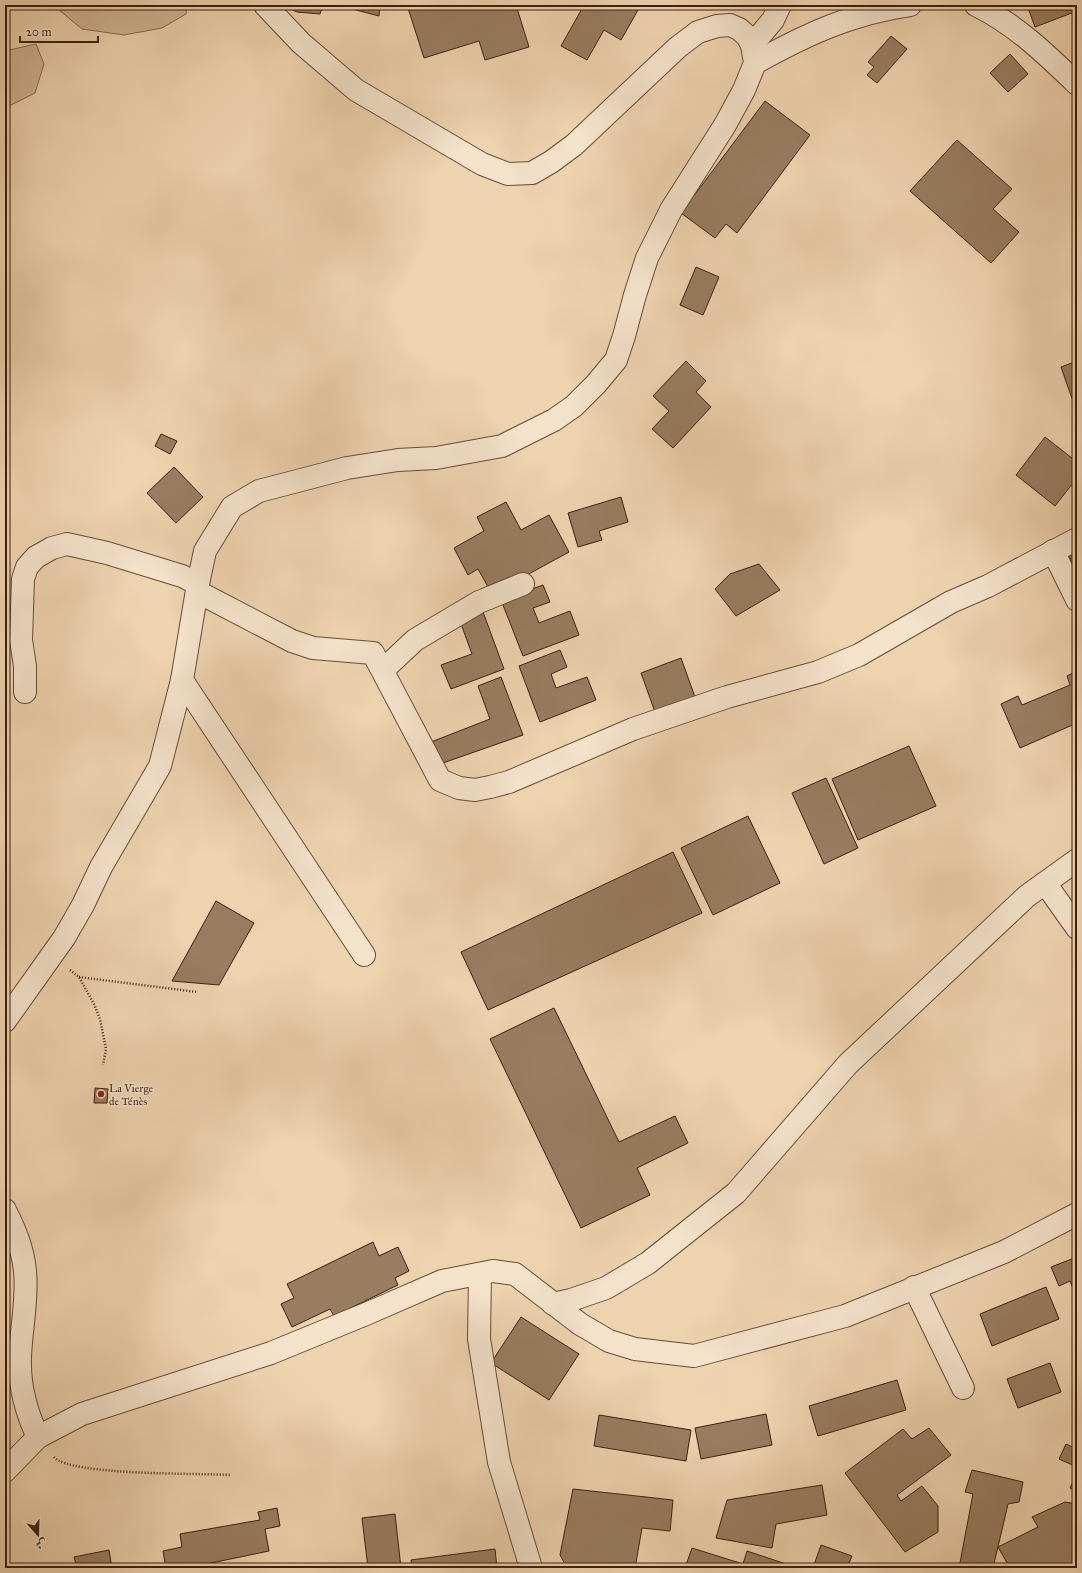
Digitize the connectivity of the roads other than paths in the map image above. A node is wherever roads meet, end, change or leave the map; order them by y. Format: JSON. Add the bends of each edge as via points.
{"nodes":[{"id":1,"x":265,"y":5,"type":"edge"},
{"id":2,"x":796,"y":5,"type":"edge"},
{"id":3,"x":910,"y":5,"type":"edge"},
{"id":4,"x":976,"y":5,"type":"edge"},
{"id":5,"x":776,"y":12,"type":"edge"},
{"id":6,"x":754,"y":54,"type":"junction"},
{"id":7,"x":1077,"y":84,"type":"edge"},
{"id":8,"x":1077,"y":539,"type":"edge"},
{"id":9,"x":1053,"y":551,"type":"junction"},
{"id":10,"x":523,"y":584,"type":"dead end"},
{"id":11,"x":198,"y":588,"type":"junction"},
{"id":12,"x":1077,"y":600,"type":"edge"},
{"id":13,"x":382,"y":670,"type":"junction"},
{"id":14,"x":182,"y":680,"type":"junction"},
{"id":15,"x":25,"y":692,"type":"dead end"},
{"id":16,"x":1077,"y":860,"type":"edge"},
{"id":17,"x":1045,"y":883,"type":"junction"},
{"id":18,"x":1077,"y":928,"type":"edge"},
{"id":19,"x":364,"y":955,"type":"dead end"},
{"id":20,"x":5,"y":1021,"type":"edge"},
{"id":21,"x":5,"y":1210,"type":"edge"},
{"id":22,"x":1077,"y":1214,"type":"edge"},
{"id":23,"x":480,"y":1274,"type":"junction"},
{"id":24,"x":914,"y":1287,"type":"junction"},
{"id":25,"x":553,"y":1304,"type":"junction"},
{"id":26,"x":963,"y":1388,"type":"dead end"},
{"id":27,"x":14,"y":1392,"type":"edge"},
{"id":28,"x":38,"y":1437,"type":"junction"},
{"id":29,"x":5,"y":1471,"type":"edge"},
{"id":30,"x":532,"y":1568,"type":"edge"}],
"edges":[{"from":1,"to":6,"type":"street","via":[[301,43],[356,90],[482,164],[508,174],[532,173],[551,162],[580,140],[678,47],[698,32],[717,26],[730,25],[739,28],[747,36]]},
{"from":2,"to":5,"type":"street"},
{"from":3,"to":6,"type":"street","via":[[844,21]]},
{"from":4,"to":7,"type":"street","via":[[996,15],[1040,49]]},
{"from":5,"to":6,"type":"street"},
{"from":6,"to":11,"type":"street","via":[[744,90],[671,210],[647,258],[616,360],[574,406],[554,420],[502,446],[436,458],[398,460],[347,468],[259,491],[232,507],[205,551]]},
{"from":8,"to":9,"type":"street"},
{"from":9,"to":12,"type":"street"},
{"from":9,"to":13,"type":"street","via":[[988,586],[951,602],[859,655],[818,672],[727,697],[633,728],[510,782],[475,790],[459,788],[440,780]]},
{"from":10,"to":13,"type":"street","via":[[479,602],[416,640]]},
{"from":11,"to":13,"type":"street","via":[[292,642],[313,648],[373,652]]},
{"from":11,"to":14,"type":"street"},
{"from":11,"to":15,"type":"street","via":[[182,576],[107,553],[67,544],[52,548],[36,557],[27,567],[23,579],[21,640]]},
{"from":14,"to":19,"type":"street"},
{"from":14,"to":20,"type":"street","via":[[160,766],[52,957]]},
{"from":16,"to":17,"type":"street"},
{"from":17,"to":18,"type":"street"},
{"from":17,"to":25,"type":"street","via":[[1027,896],[848,1064],[736,1193],[648,1263],[606,1288]]},
{"from":21,"to":27,"type":"street","via":[[21,1245],[26,1272],[25,1316]]},
{"from":22,"to":24,"type":"street","via":[[1004,1252]]},
{"from":23,"to":25,"type":"street","via":[[493,1271],[516,1274]]},
{"from":23,"to":28,"type":"street","via":[[442,1281],[271,1353],[82,1414]]},
{"from":23,"to":30,"type":"street","via":[[479,1339],[499,1462]]},
{"from":24,"to":25,"type":"street","via":[[846,1316],[694,1356],[635,1349],[610,1341],[580,1324]]},
{"from":24,"to":26,"type":"street"},
{"from":27,"to":28,"type":"street"},
{"from":28,"to":29,"type":"street"}]}
